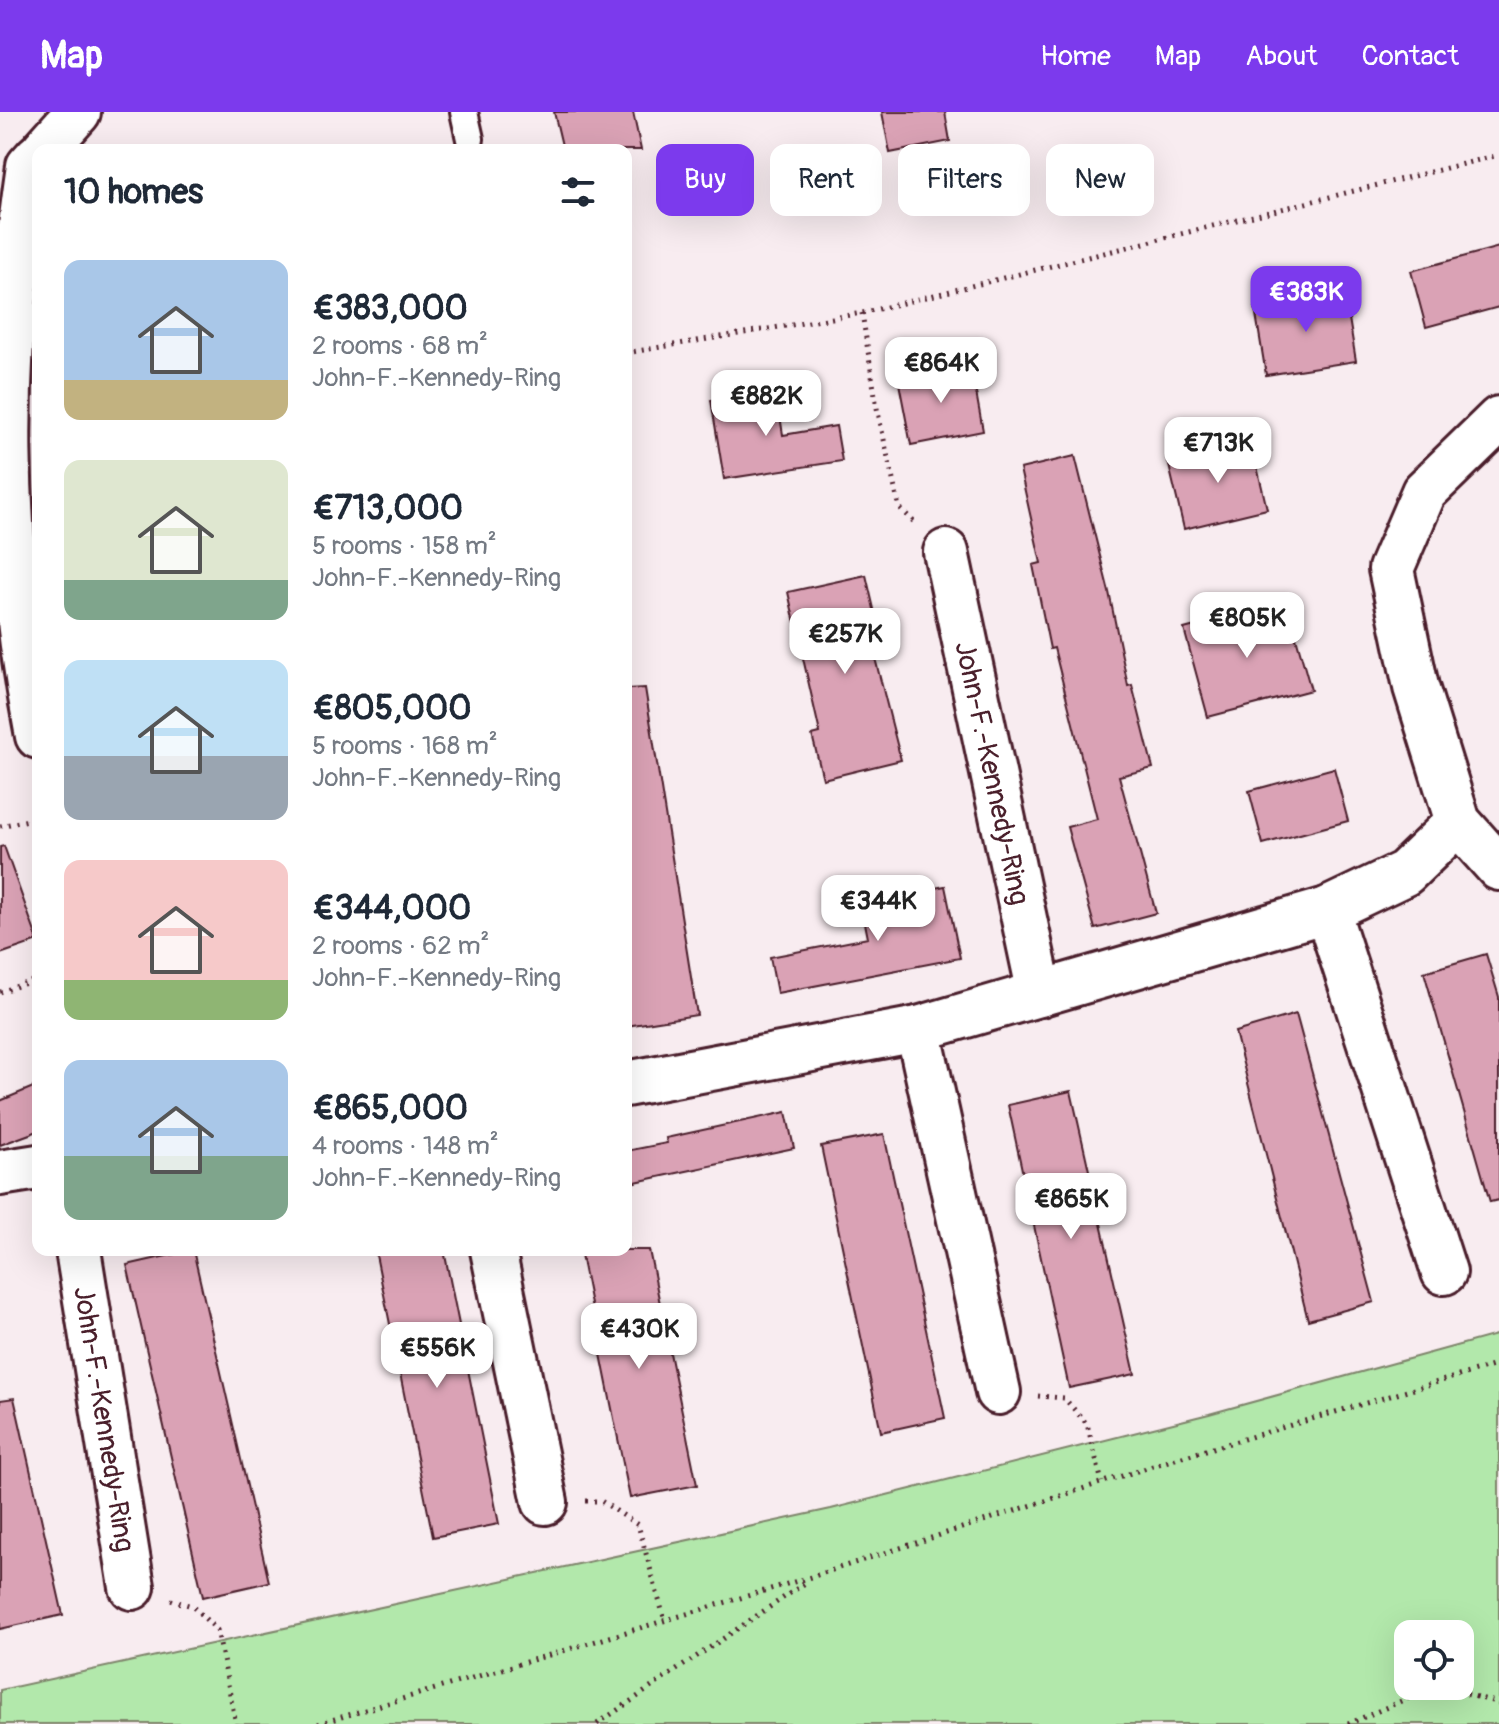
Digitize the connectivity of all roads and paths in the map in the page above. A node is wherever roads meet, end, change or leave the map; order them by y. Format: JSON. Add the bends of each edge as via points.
{"nodes":[{"id":1,"x":78,"y":112,"type":"edge"},
{"id":2,"x":464,"y":112,"type":"edge"},
{"id":3,"x":470,"y":139,"type":"dead end"},
{"id":4,"x":43,"y":144,"type":"edge"},
{"id":5,"x":1499,"y":155,"type":"edge"},
{"id":6,"x":28,"y":158,"type":"edge"},
{"id":7,"x":862,"y":313,"type":"junction"},
{"id":8,"x":632,"y":352,"type":"edge"},
{"id":9,"x":1499,"y":419,"type":"edge"},
{"id":10,"x":946,"y":552,"type":"joint"},
{"id":11,"x":32,"y":711,"type":"edge"},
{"id":12,"x":32,"y":819,"type":"edge"},
{"id":13,"x":1458,"y":822,"type":"junction"},
{"id":14,"x":0,"y":826,"type":"edge"},
{"id":15,"x":1499,"y":868,"type":"edge"},
{"id":16,"x":1327,"y":910,"type":"junction"},
{"id":17,"x":32,"y":981,"type":"edge"},
{"id":18,"x":0,"y":992,"type":"edge"},
{"id":19,"x":1040,"y":994,"type":"junction"},
{"id":20,"x":918,"y":1029,"type":"junction"},
{"id":21,"x":632,"y":1083,"type":"edge"},
{"id":22,"x":32,"y":1168,"type":"edge"},
{"id":23,"x":0,"y":1173,"type":"edge"},
{"id":24,"x":79,"y":1256,"type":"edge"},
{"id":25,"x":494,"y":1256,"type":"edge"},
{"id":26,"x":1444,"y":1272,"type":"dead end"},
{"id":27,"x":1499,"y":1364,"type":"edge"},
{"id":28,"x":998,"y":1392,"type":"joint"},
{"id":29,"x":1102,"y":1482,"type":"junction"},
{"id":30,"x":545,"y":1502,"type":"joint"},
{"id":31,"x":814,"y":1576,"type":"junction"},
{"id":32,"x":132,"y":1587,"type":"joint"},
{"id":33,"x":665,"y":1621,"type":"junction"},
{"id":34,"x":1499,"y":1703,"type":"edge"},
{"id":35,"x":236,"y":1724,"type":"edge"},
{"id":36,"x":318,"y":1724,"type":"edge"},
{"id":37,"x":597,"y":1724,"type":"edge"},
{"id":38,"x":1348,"y":1724,"type":"edge"}],
"edges":[{"from":1,"to":4,"type":"street"},
{"from":2,"to":3,"type":"lane"},
{"from":5,"to":7,"type":"path"},
{"from":6,"to":11,"type":"street","via":[[3,362],[1,442],[20,662]]},
{"from":7,"to":8,"type":"path"},
{"from":7,"to":10,"type":"path","via":[[899,507]]},
{"from":9,"to":13,"type":"street","via":[[1424,492],[1391,569],[1416,687]]},
{"from":10,"to":19,"type":"street","name":"John-F.-Kennedy-Ring"},
{"from":12,"to":14,"type":"path"},
{"from":13,"to":15,"type":"street"},
{"from":13,"to":16,"type":"street","via":[[1405,873]]},
{"from":16,"to":19,"type":"street"},
{"from":16,"to":26,"type":"street"},
{"from":17,"to":18,"type":"path"},
{"from":19,"to":20,"type":"street"},
{"from":20,"to":21,"type":"street"},
{"from":20,"to":28,"type":"street"},
{"from":22,"to":23,"type":"street"},
{"from":24,"to":32,"type":"street","name":"John-F.-Kennedy-Ring"},
{"from":25,"to":30,"type":"street"},
{"from":27,"to":29,"type":"path"},
{"from":28,"to":29,"type":"path","via":[[1064,1398],[1087,1424]]},
{"from":29,"to":31,"type":"path"},
{"from":30,"to":33,"type":"path","via":[[601,1501],[638,1525]]},
{"from":31,"to":33,"type":"path"},
{"from":31,"to":37,"type":"path"},
{"from":32,"to":35,"type":"path","via":[[192,1606],[217,1630]]},
{"from":33,"to":36,"type":"path"},
{"from":34,"to":38,"type":"path","via":[[1436,1686]]}]}
